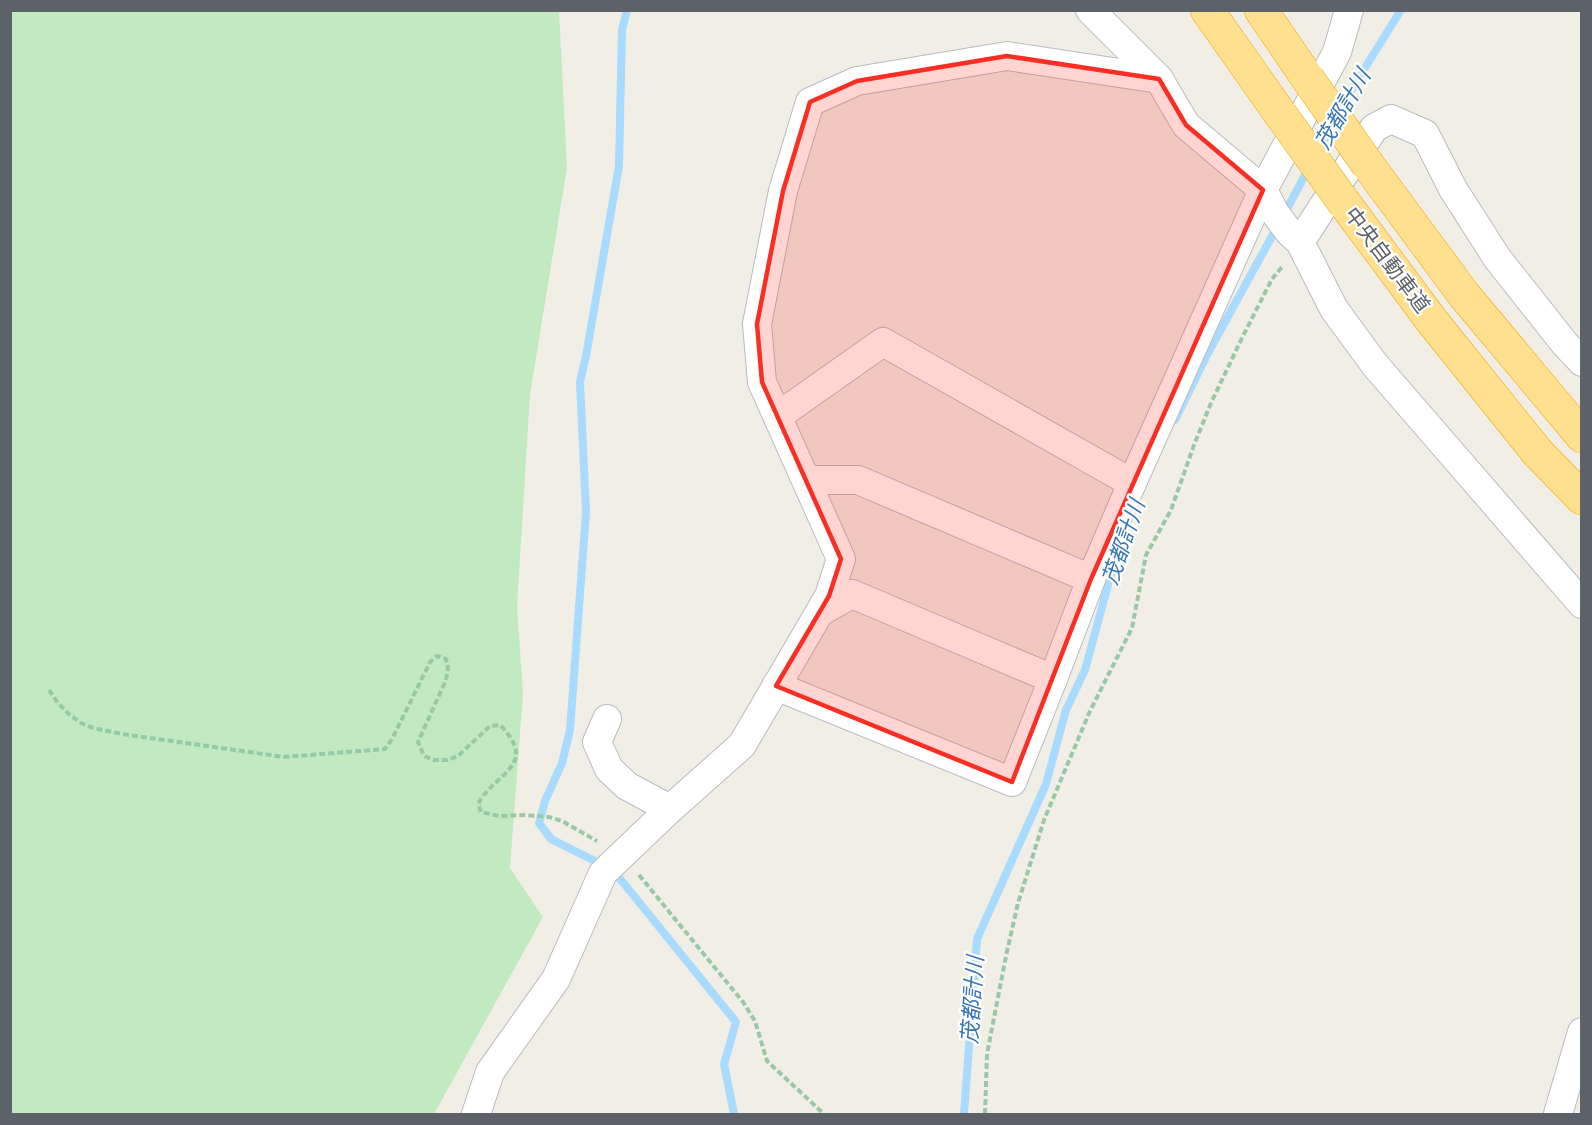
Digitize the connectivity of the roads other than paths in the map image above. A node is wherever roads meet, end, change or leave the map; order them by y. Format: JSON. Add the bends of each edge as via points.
{"nodes":[{"id":1,"x":1090,"y":10,"type":"edge"},
{"id":2,"x":1207,"y":10,"type":"edge"},
{"id":3,"x":1261,"y":10,"type":"edge"},
{"id":4,"x":1349,"y":10,"type":"edge"},
{"id":5,"x":1159,"y":79,"type":"junction"},
{"id":6,"x":1282,"y":219,"type":"junction"},
{"id":7,"x":1581,"y":362,"type":"edge"},
{"id":8,"x":778,"y":416,"type":"junction"},
{"id":9,"x":1581,"y":436,"type":"edge"},
{"id":10,"x":807,"y":480,"type":"junction"},
{"id":11,"x":1132,"y":483,"type":"junction"},
{"id":12,"x":1581,"y":498,"type":"edge"},
{"id":13,"x":1091,"y":579,"type":"junction"},
{"id":14,"x":1581,"y":604,"type":"edge"},
{"id":15,"x":820,"y":612,"type":"junction"},
{"id":16,"x":1053,"y":679,"type":"junction"},
{"id":17,"x":776,"y":686,"type":"junction"},
{"id":18,"x":607,"y":719,"type":"dead end"},
{"id":19,"x":670,"y":809,"type":"junction"},
{"id":20,"x":1581,"y":1032,"type":"edge"},
{"id":21,"x":476,"y":1114,"type":"edge"},
{"id":22,"x":1558,"y":1114,"type":"edge"}],
"edges":[{"from":1,"to":5,"type":"street"},
{"from":2,"to":12,"type":"highway","name":"中央自動車道","bridge":true,"via":[[1432,321],[1539,453]]},
{"from":3,"to":9,"type":"highway","name":"中央自動車道","bridge":true,"via":[[1464,295]]},
{"from":4,"to":6,"type":"street"},
{"from":5,"to":6,"type":"street","via":[[1186,125]]},
{"from":5,"to":8,"type":"street","via":[[1007,56],[857,81],[810,102],[783,191],[757,324],[762,382]]},
{"from":6,"to":7,"type":"street","via":[[1374,128],[1391,119],[1425,134],[1453,189],[1497,258]]},
{"from":6,"to":11,"type":"street"},
{"from":6,"to":14,"type":"street","via":[[1334,309],[1375,365]]},
{"from":8,"to":10,"type":"street"},
{"from":8,"to":11,"type":"street","via":[[883,342]]},
{"from":10,"to":13,"type":"street","via":[[858,480]]},
{"from":10,"to":15,"type":"street","via":[[841,559]]},
{"from":11,"to":13,"type":"street"},
{"from":13,"to":16,"type":"street"},
{"from":15,"to":16,"type":"street","via":[[852,594]]},
{"from":15,"to":17,"type":"street"},
{"from":16,"to":17,"type":"street","via":[[1012,782]]},
{"from":17,"to":19,"type":"street","via":[[742,746]]},
{"from":18,"to":19,"type":"street","via":[[597,742],[609,769],[627,786]]},
{"from":19,"to":21,"type":"street","via":[[613,863],[556,979],[490,1072]]},
{"from":20,"to":22,"type":"street"}]}
